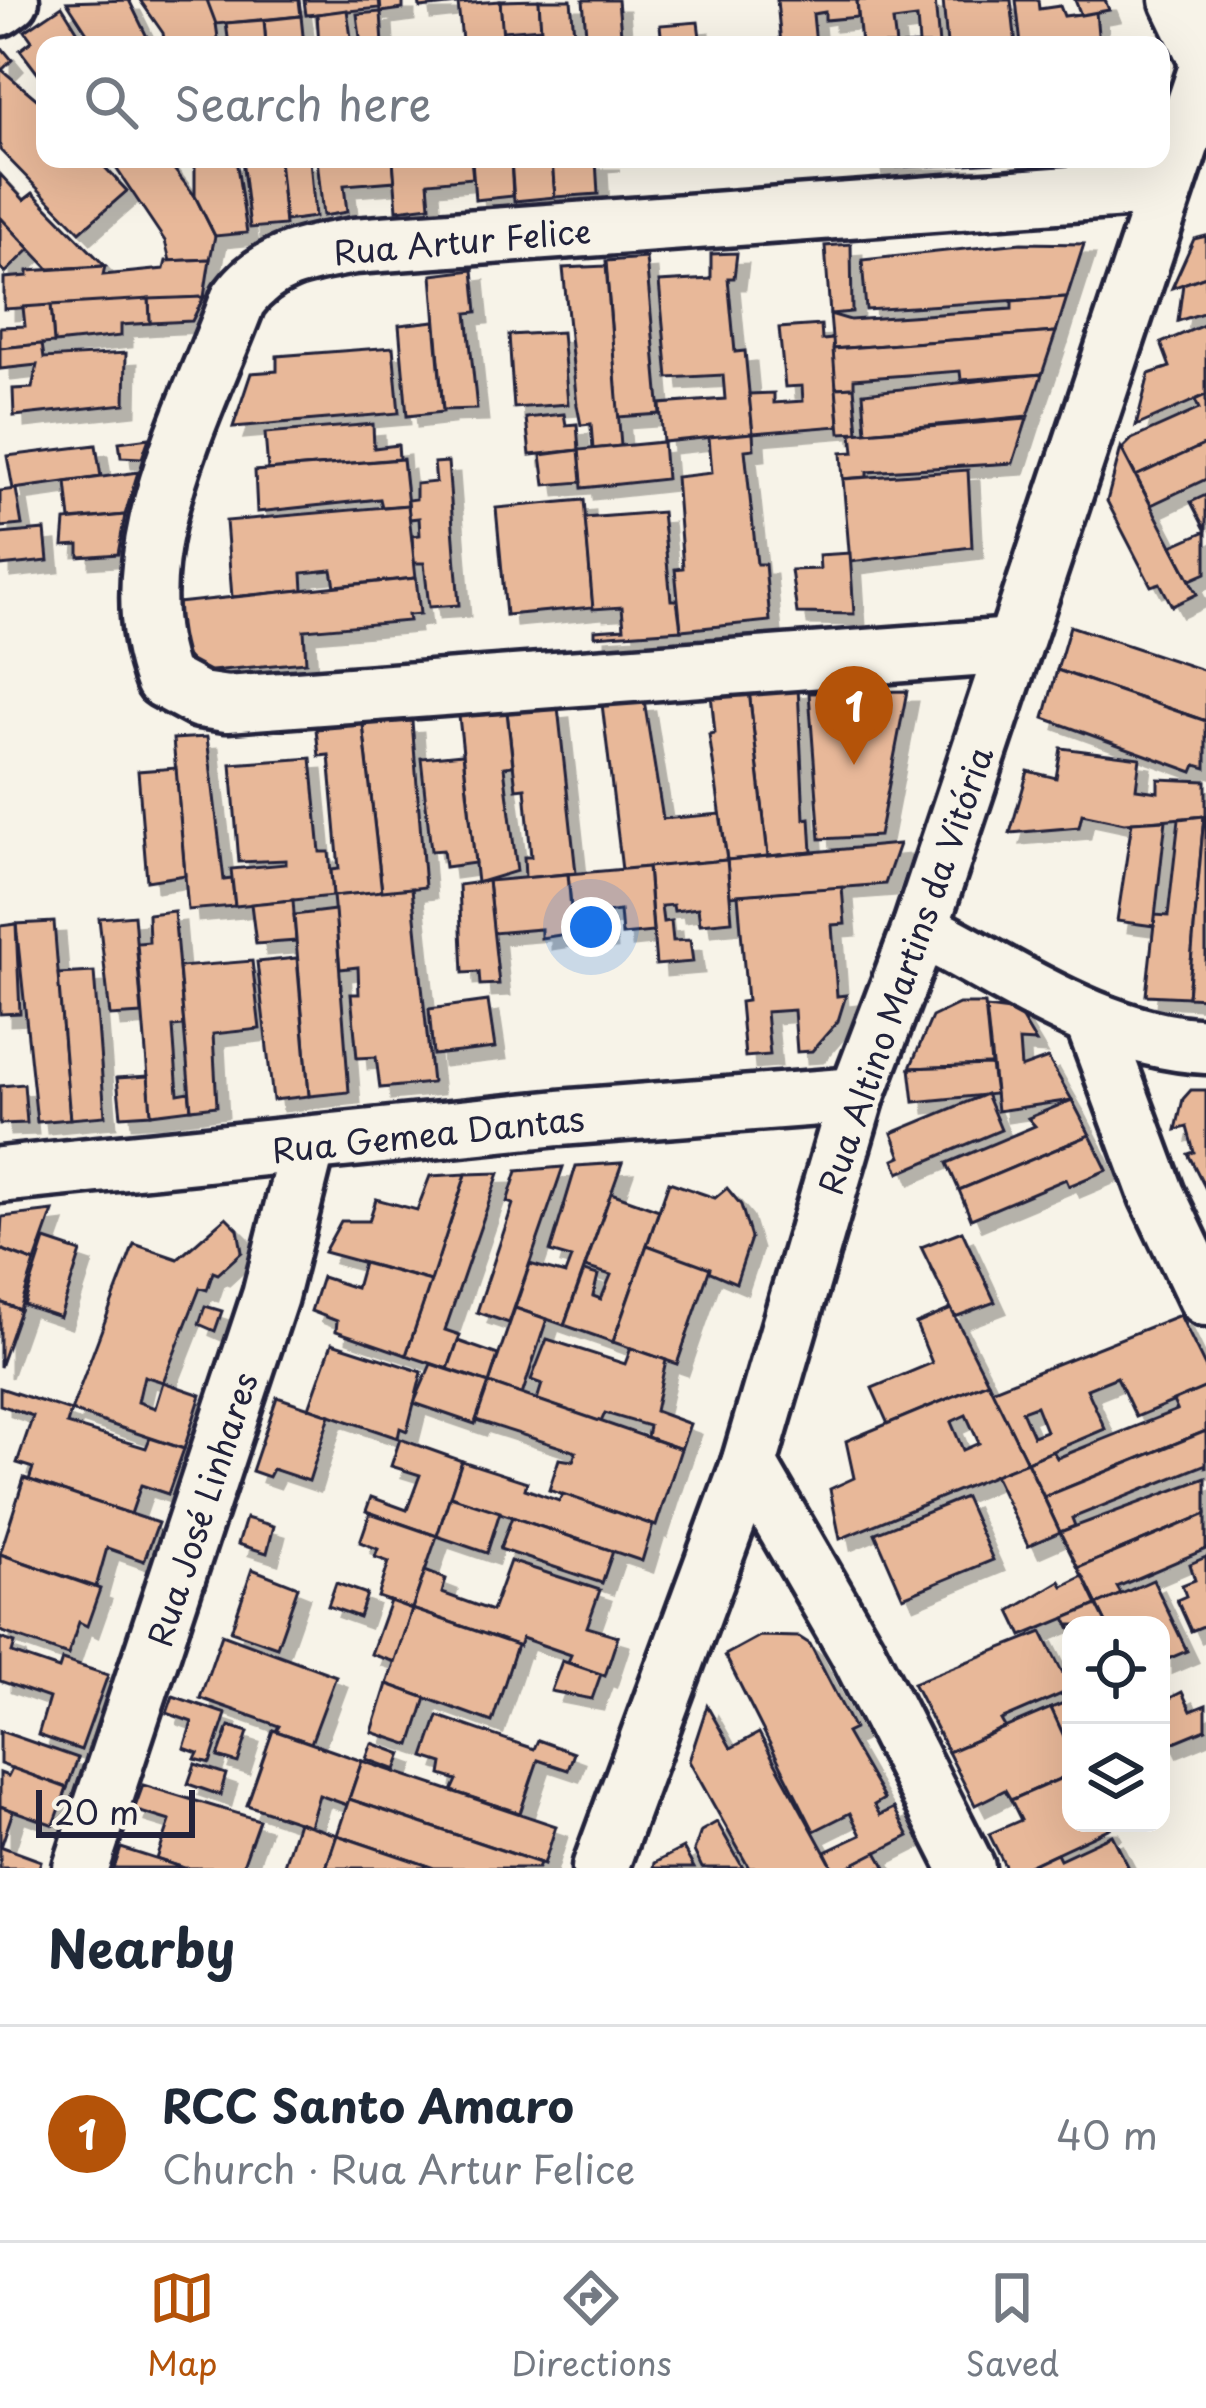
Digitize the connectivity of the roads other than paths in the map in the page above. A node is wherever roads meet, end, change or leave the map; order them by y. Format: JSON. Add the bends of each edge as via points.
{"nodes":[{"id":1,"x":11,"y":0,"type":"edge"},
{"id":2,"x":1178,"y":0,"type":"edge"},
{"id":3,"x":0,"y":8,"type":"edge"},
{"id":4,"x":1206,"y":58,"type":"edge"},
{"id":5,"x":1206,"y":70,"type":"edge"},
{"id":6,"x":1166,"y":187,"type":"junction"},
{"id":7,"x":1014,"y":646,"type":"junction"},
{"id":8,"x":920,"y":928,"type":"junction"},
{"id":9,"x":1093,"y":1022,"type":"junction"},
{"id":10,"x":1206,"y":1046,"type":"edge"},
{"id":11,"x":857,"y":1095,"type":"junction"},
{"id":12,"x":308,"y":1145,"type":"junction"},
{"id":13,"x":0,"y":1175,"type":"edge"},
{"id":14,"x":1206,"y":1298,"type":"edge"},
{"id":15,"x":748,"y":1464,"type":"junction"},
{"id":16,"x":81,"y":1868,"type":"edge"},
{"id":17,"x":600,"y":1868,"type":"edge"},
{"id":18,"x":967,"y":1868,"type":"edge"}],
"edges":[{"from":1,"to":3,"type":"street"},
{"from":2,"to":4,"type":"street"},
{"from":5,"to":6,"type":"street","name":"Rua Altino Martins da Vitória"},
{"from":6,"to":7,"type":"street","name":"Rua Altino Martins da Vitória"},
{"from":6,"to":7,"type":"street","name":"Rua Artur Felice","via":[[354,247],[278,264],[238,300],[214,362],[151,550],[146,616],[164,680],[227,704]]},
{"from":7,"to":8,"type":"street","name":"Rua Altino Martins da Vitória"},
{"from":8,"to":9,"type":"street"},
{"from":8,"to":11,"type":"street","name":"Rua Altino Martins da Vitória"},
{"from":9,"to":10,"type":"street"},
{"from":9,"to":14,"type":"street","via":[[1157,1195]]},
{"from":11,"to":12,"type":"street","name":"Rua Gemea Dantas"},
{"from":11,"to":15,"type":"street","name":"Rua Altino Martins da Vitória"},
{"from":12,"to":13,"type":"street","name":"Rua Gemea Dantas"},
{"from":12,"to":16,"type":"street","name":"Rua José Linhares","via":[[264,1317]]},
{"from":15,"to":17,"type":"street","name":"Rua Altino Martins da Vitória"},
{"from":15,"to":18,"type":"street","via":[[857,1651]]}]}
